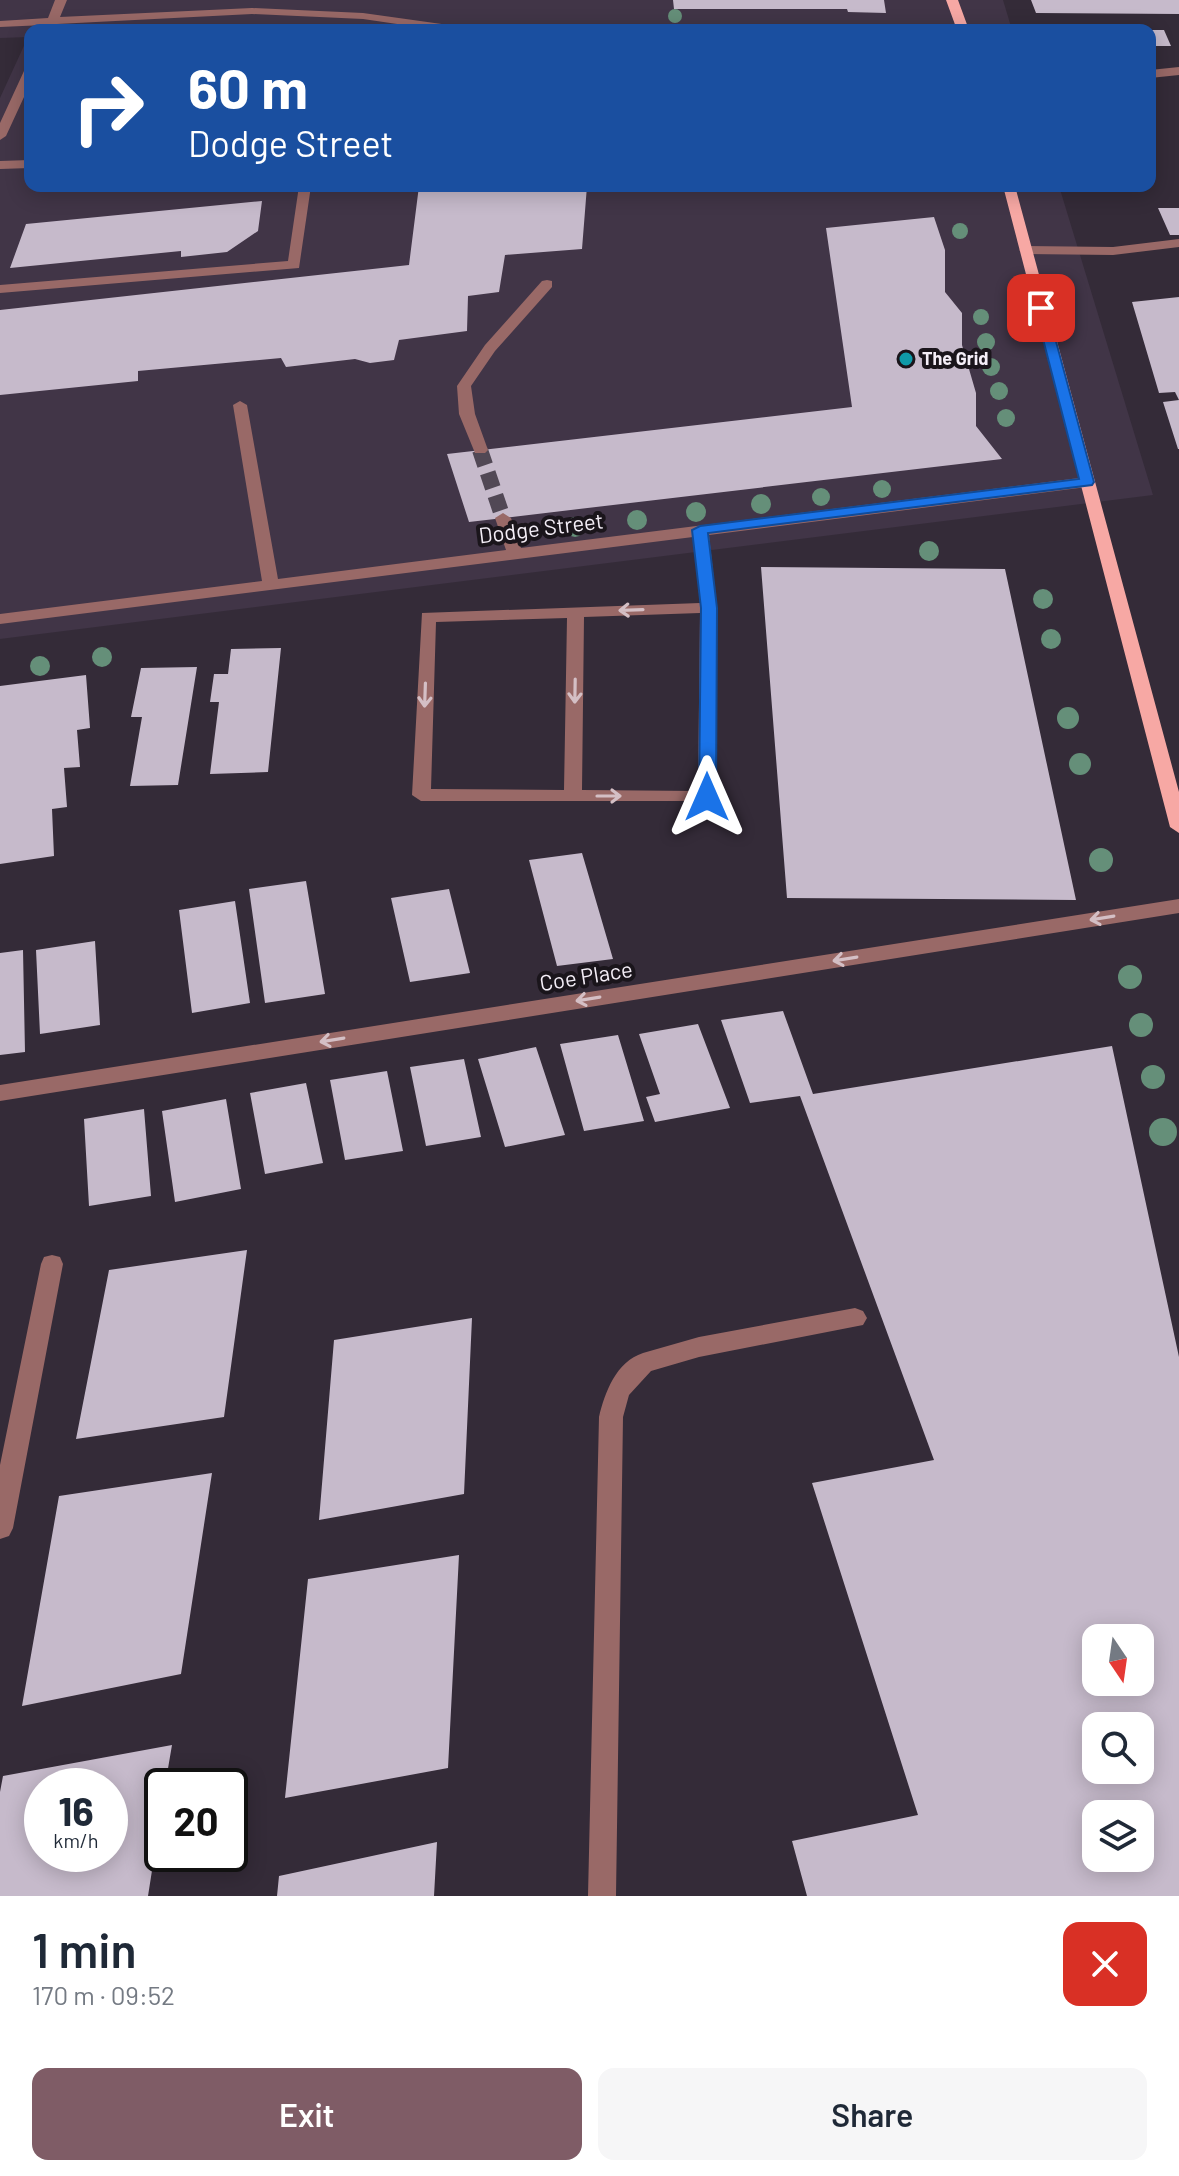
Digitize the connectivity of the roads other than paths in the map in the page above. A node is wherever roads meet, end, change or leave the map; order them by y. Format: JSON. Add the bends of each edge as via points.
{"nodes":[{"id":1,"x":61,"y":0,"type":"edge"},
{"id":2,"x":952,"y":0,"type":"edge"},
{"id":3,"x":0,"y":24,"type":"edge"},
{"id":4,"x":24,"y":24,"type":"edge"},
{"id":5,"x":52,"y":24,"type":"edge"},
{"id":6,"x":66,"y":24,"type":"edge"},
{"id":7,"x":377,"y":24,"type":"edge"},
{"id":8,"x":961,"y":24,"type":"edge"},
{"id":9,"x":1179,"y":71,"type":"edge"},
{"id":10,"x":1156,"y":73,"type":"edge"},
{"id":11,"x":24,"y":84,"type":"edge"},
{"id":12,"x":0,"y":136,"type":"edge"},
{"id":13,"x":24,"y":164,"type":"edge"},
{"id":14,"x":0,"y":165,"type":"edge"},
{"id":15,"x":304,"y":192,"type":"edge"},
{"id":16,"x":1011,"y":192,"type":"edge"},
{"id":17,"x":1178,"y":243,"type":"edge"},
{"id":18,"x":1026,"y":250,"type":"junction"},
{"id":19,"x":547,"y":284,"type":"dead end"},
{"id":20,"x":0,"y":289,"type":"edge"},
{"id":21,"x":240,"y":405,"type":"dead end"},
{"id":22,"x":480,"y":450,"type":"tunnel mouth"},
{"id":23,"x":1087,"y":482,"type":"junction"},
{"id":24,"x":503,"y":518,"type":"tunnel mouth"},
{"id":25,"x":700,"y":530,"type":"junction"},
{"id":26,"x":515,"y":554,"type":"junction"},
{"id":27,"x":271,"y":585,"type":"junction"},
{"id":28,"x":709,"y":608,"type":"junction"},
{"id":29,"x":576,"y":613,"type":"junction"},
{"id":30,"x":0,"y":619,"type":"edge"},
{"id":31,"x":573,"y":796,"type":"junction"},
{"id":32,"x":1179,"y":827,"type":"edge"},
{"id":33,"x":1179,"y":906,"type":"edge"},
{"id":34,"x":0,"y":1093,"type":"edge"},
{"id":35,"x":52,"y":1264,"type":"dead end"},
{"id":36,"x":855,"y":1318,"type":"dead end"},
{"id":37,"x":0,"y":1528,"type":"edge"},
{"id":38,"x":602,"y":1896,"type":"edge"}],
"edges":[{"from":1,"to":5,"type":"street"},
{"from":2,"to":8,"type":"main road"},
{"from":3,"to":4,"type":"street"},
{"from":6,"to":7,"type":"street","via":[[252,11]]},
{"from":9,"to":10,"type":"street"},
{"from":11,"to":12,"type":"street"},
{"from":13,"to":14,"type":"street"},
{"from":15,"to":20,"type":"street","via":[[294,265]]},
{"from":16,"to":18,"type":"main road"},
{"from":17,"to":18,"type":"street","via":[[1113,251]]},
{"from":18,"to":23,"type":"main road"},
{"from":19,"to":22,"type":"street","via":[[464,386]]},
{"from":21,"to":27,"type":"street"},
{"from":23,"to":25,"type":"street","name":"Dodge Street"},
{"from":23,"to":32,"type":"main road"},
{"from":24,"to":26,"type":"street"},
{"from":25,"to":26,"type":"street","name":"Dodge Street"},
{"from":25,"to":28,"type":"street"},
{"from":26,"to":27,"type":"street","name":"Dodge Street"},
{"from":27,"to":30,"type":"street","name":"Dodge Street"},
{"from":28,"to":29,"type":"street","one_way":true},
{"from":31,"to":28,"type":"street","one_way":true,"via":[[707,797]]},
{"from":29,"to":31,"type":"street","one_way":true},
{"from":29,"to":31,"type":"street","one_way":true,"via":[[428,617],[421,795]]},
{"from":33,"to":34,"type":"street","name":"Coe Place","one_way":true},
{"from":35,"to":37,"type":"street"},
{"from":36,"to":38,"type":"street","via":[[643,1363],[618,1390],[611,1417]]}]}
